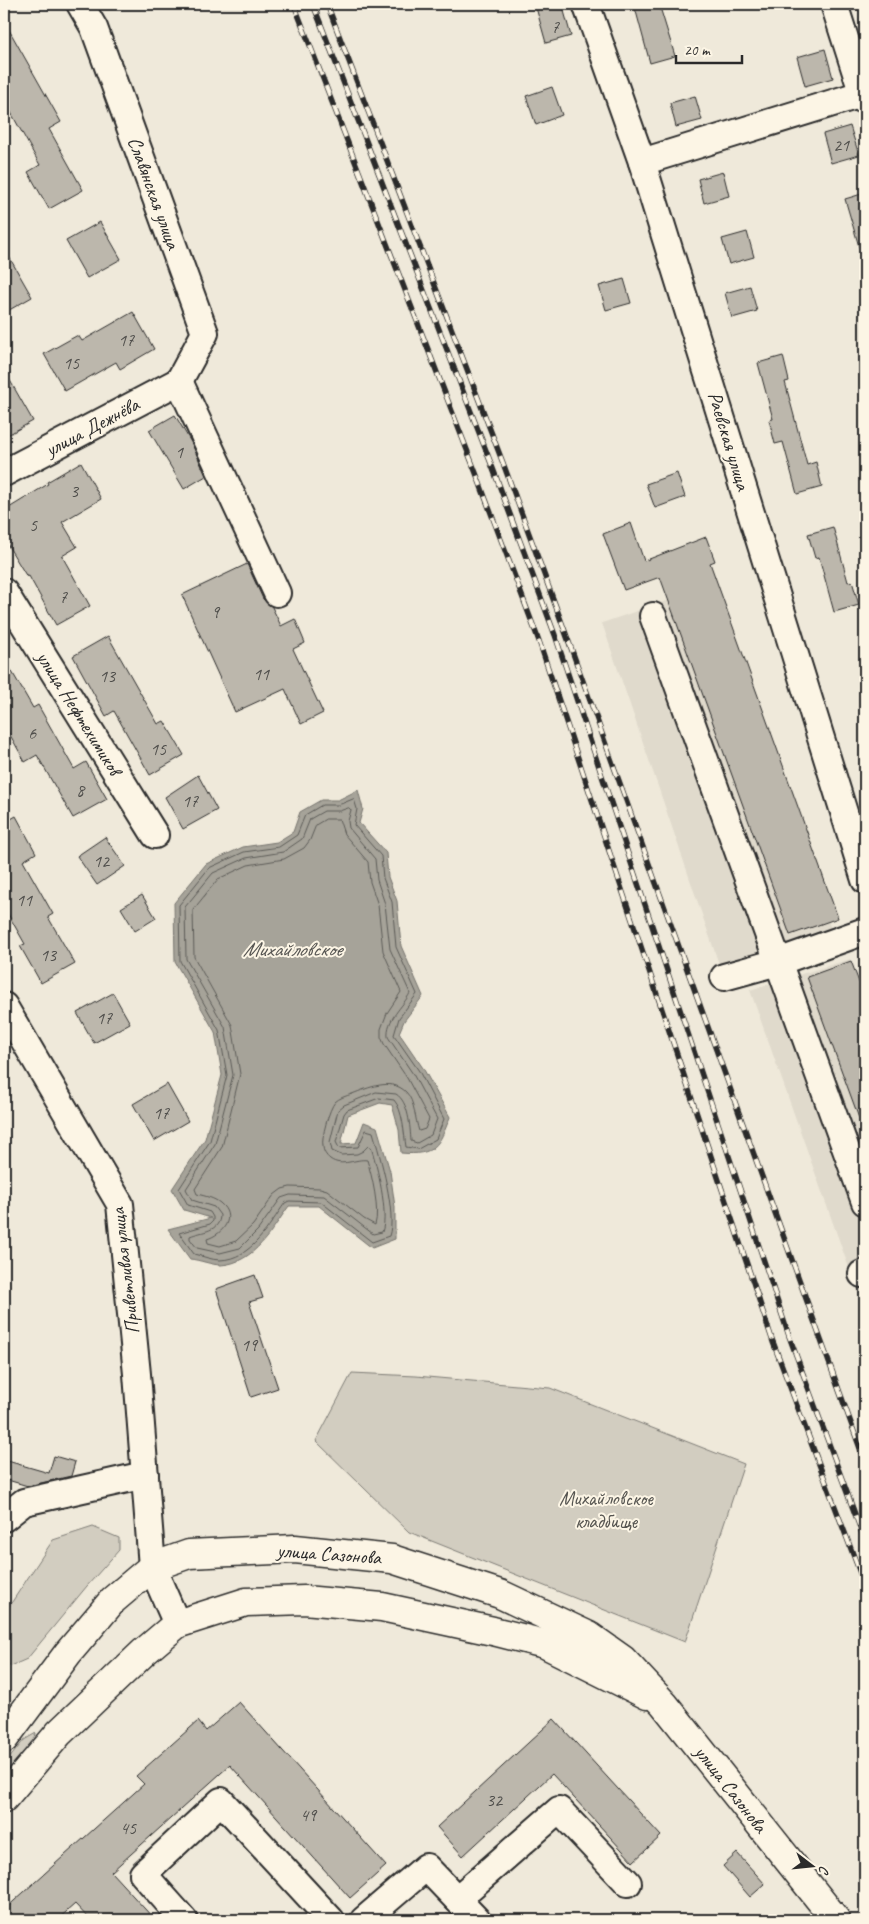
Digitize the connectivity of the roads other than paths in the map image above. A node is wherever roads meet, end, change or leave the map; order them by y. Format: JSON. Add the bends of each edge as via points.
{"nodes":[{"id":1,"x":80,"y":4,"type":"edge"},
{"id":2,"x":586,"y":4,"type":"edge"},
{"id":3,"x":834,"y":4,"type":"edge"},
{"id":4,"x":864,"y":96,"type":"edge"},
{"id":5,"x":642,"y":162,"type":"junction"},
{"id":6,"x":179,"y":381,"type":"junction"},
{"id":7,"x":4,"y":473,"type":"edge"},
{"id":8,"x":4,"y":592,"type":"edge"},
{"id":9,"x":277,"y":593,"type":"dead end"},
{"id":10,"x":652,"y":616,"type":"dead end"},
{"id":11,"x":155,"y":835,"type":"dead end"},
{"id":12,"x":865,"y":880,"type":"edge"},
{"id":13,"x":865,"y":931,"type":"edge"},
{"id":14,"x":778,"y":962,"type":"junction"},
{"id":15,"x":724,"y":977,"type":"dead end"},
{"id":16,"x":4,"y":1006,"type":"edge"},
{"id":17,"x":865,"y":1202,"type":"edge"},
{"id":18,"x":145,"y":1475,"type":"junction"},
{"id":19,"x":4,"y":1518,"type":"edge"},
{"id":20,"x":152,"y":1566,"type":"junction"},
{"id":21,"x":177,"y":1624,"type":"junction"},
{"id":22,"x":664,"y":1704,"type":"junction"},
{"id":23,"x":5,"y":1734,"type":"edge"},
{"id":24,"x":4,"y":1798,"type":"edge"},
{"id":25,"x":628,"y":1883,"type":"dead end"},
{"id":26,"x":457,"y":1899,"type":"junction"},
{"id":27,"x":184,"y":1920,"type":"edge"},
{"id":28,"x":331,"y":1920,"type":"edge"},
{"id":29,"x":364,"y":1920,"type":"edge"},
{"id":30,"x":477,"y":1920,"type":"edge"},
{"id":31,"x":836,"y":1920,"type":"edge"}],
"edges":[{"from":1,"to":6,"type":"street","name":"Славянская улица","via":[[94,28],[205,333]]},
{"from":2,"to":5,"type":"street","name":"Раевская улица"},
{"from":3,"to":4,"type":"street"},
{"from":4,"to":5,"type":"street"},
{"from":5,"to":12,"type":"street","name":"Раевская улица"},
{"from":6,"to":7,"type":"street","name":"улица Дежнёва"},
{"from":6,"to":9,"type":"street"},
{"from":8,"to":11,"type":"street","name":"улица Нефтехимиков"},
{"from":10,"to":14,"type":"street"},
{"from":13,"to":14,"type":"street"},
{"from":14,"to":15,"type":"street"},
{"from":14,"to":17,"type":"street"},
{"from":16,"to":18,"type":"street","name":"Приветливая улица","via":[[120,1204]]},
{"from":18,"to":19,"type":"street","via":[[24,1502]]},
{"from":18,"to":20,"type":"street","name":"Приветливая улица"},
{"from":20,"to":21,"type":"street","name":"Приветливая улица"},
{"from":20,"to":22,"type":"main road","name":"улица Сазонова","via":[[189,1554],[296,1549],[392,1559],[500,1594],[589,1636],[623,1660]]},
{"from":20,"to":23,"type":"main road","name":"улица Сазонова","via":[[113,1600]]},
{"from":21,"to":22,"type":"main road","name":"улица Сазонова","via":[[246,1602],[304,1600],[382,1607],[545,1644]]},
{"from":21,"to":24,"type":"main road","name":"улица Сазонова","via":[[59,1733]]},
{"from":22,"to":31,"type":"main road","name":"улица Сазонова"},
{"from":25,"to":26,"type":"street","via":[[559,1810]]},
{"from":26,"to":29,"type":"street","via":[[426,1867]]},
{"from":26,"to":30,"type":"street"},
{"from":27,"to":28,"type":"street","via":[[143,1874],[222,1801]]}]}
